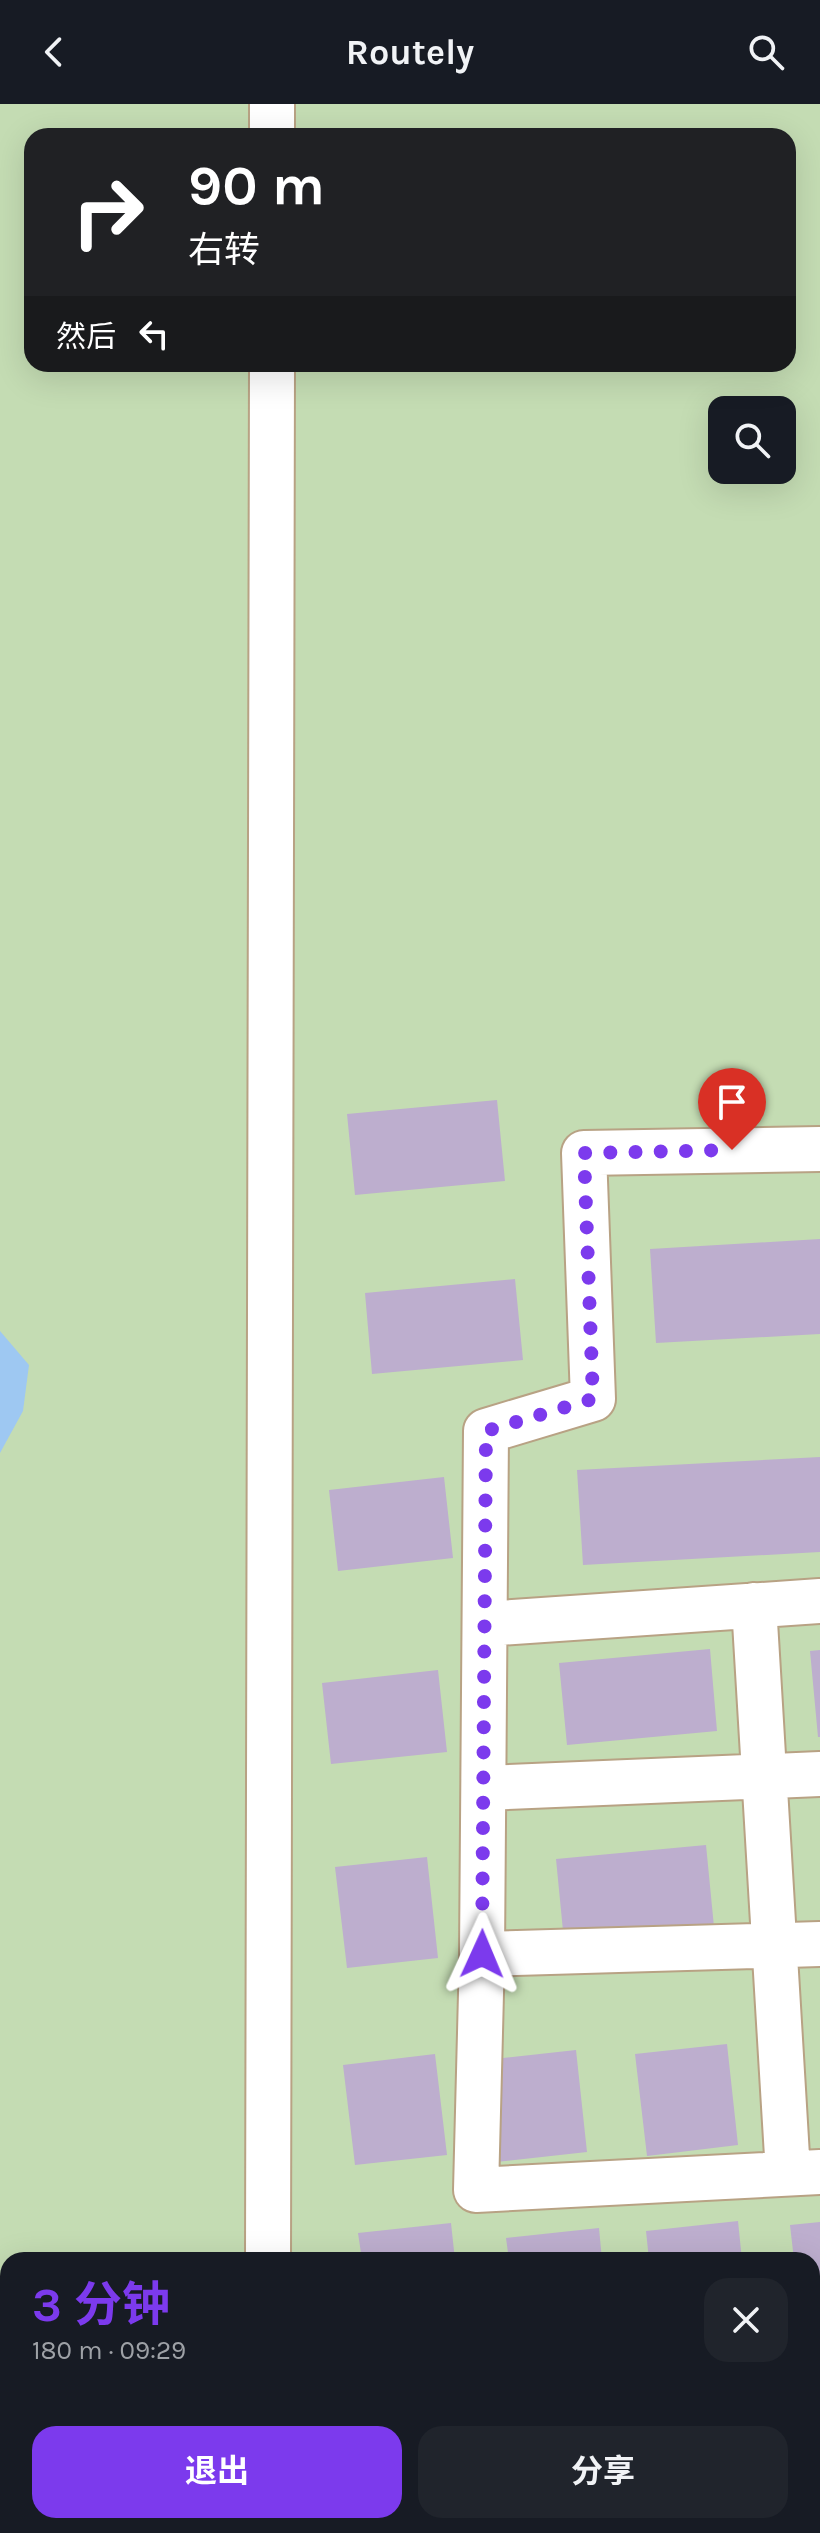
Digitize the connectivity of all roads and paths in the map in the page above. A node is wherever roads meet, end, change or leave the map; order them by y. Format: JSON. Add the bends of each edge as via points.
{"nodes":[{"id":1,"x":272,"y":104,"type":"edge"},
{"id":2,"x":272,"y":128,"type":"edge"},
{"id":3,"x":272,"y":372,"type":"edge"},
{"id":4,"x":820,"y":1149,"type":"edge"},
{"id":5,"x":820,"y":1601,"type":"edge"},
{"id":6,"x":754,"y":1605,"type":"junction"},
{"id":7,"x":485,"y":1624,"type":"junction"},
{"id":8,"x":820,"y":1774,"type":"edge"},
{"id":9,"x":763,"y":1776,"type":"junction"},
{"id":10,"x":484,"y":1788,"type":"junction"},
{"id":11,"x":820,"y":1944,"type":"edge"},
{"id":12,"x":773,"y":1945,"type":"junction"},
{"id":13,"x":482,"y":1954,"type":"junction"},
{"id":14,"x":804,"y":2172,"type":"edge"},
{"id":15,"x":268,"y":2252,"type":"edge"}],
"edges":[{"from":1,"to":2,"type":"street"},
{"from":3,"to":15,"type":"street"},
{"from":4,"to":7,"type":"street","via":[[584,1153],[593,1399],[486,1431]]},
{"from":5,"to":6,"type":"street"},
{"from":6,"to":7,"type":"street"},
{"from":6,"to":9,"type":"street"},
{"from":7,"to":10,"type":"street"},
{"from":8,"to":9,"type":"street"},
{"from":9,"to":10,"type":"street"},
{"from":9,"to":12,"type":"street"},
{"from":10,"to":13,"type":"street"},
{"from":11,"to":12,"type":"street"},
{"from":12,"to":13,"type":"street"},
{"from":12,"to":14,"type":"street"},
{"from":13,"to":14,"type":"street","via":[[476,2190]]}]}
